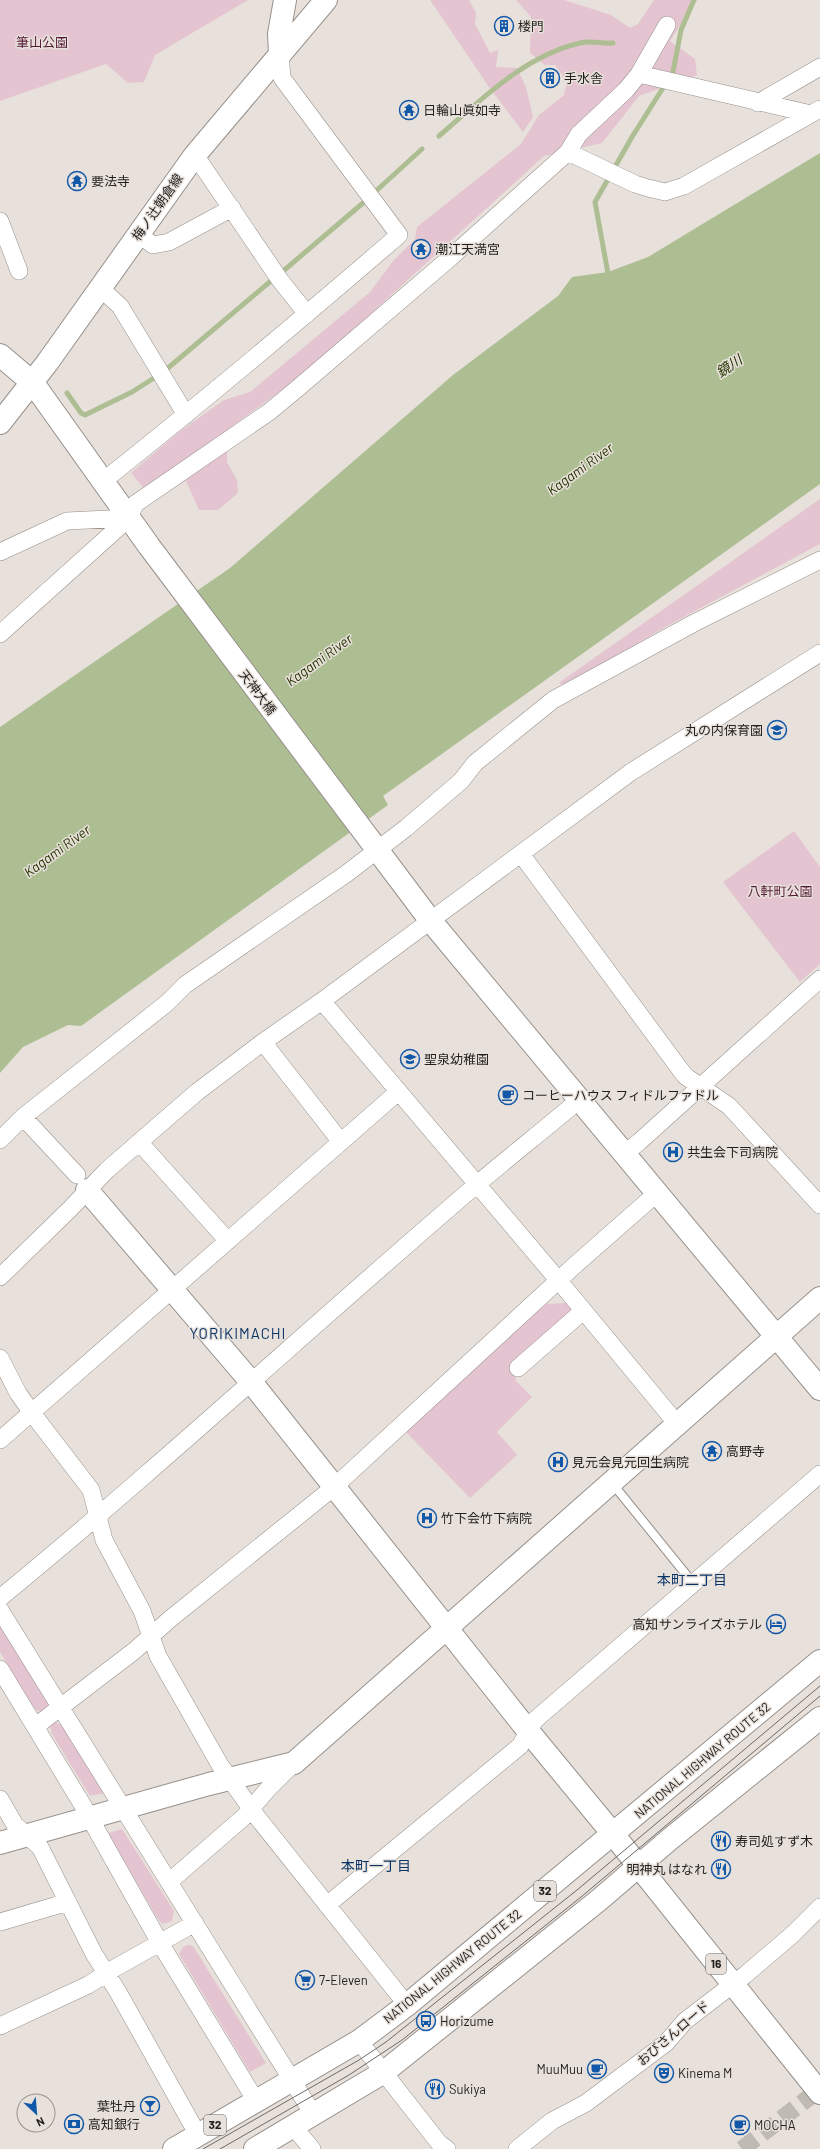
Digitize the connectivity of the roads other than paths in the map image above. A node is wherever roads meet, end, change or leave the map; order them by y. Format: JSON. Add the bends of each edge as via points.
{"nodes":[{"id":1,"x":285,"y":0,"type":"edge"},
{"id":2,"x":326,"y":0,"type":"edge"},
{"id":3,"x":667,"y":25,"type":"dead end"},
{"id":4,"x":280,"y":53,"type":"junction"},
{"id":5,"x":820,"y":67,"type":"edge"},
{"id":6,"x":639,"y":74,"type":"junction"},
{"id":7,"x":758,"y":103,"type":"junction"},
{"id":8,"x":816,"y":112,"type":"edge"},
{"id":9,"x":568,"y":152,"type":"junction"},
{"id":10,"x":195,"y":155,"type":"junction"},
{"id":11,"x":232,"y":208,"type":"junction"},
{"id":12,"x":0,"y":221,"type":"edge"},
{"id":13,"x":138,"y":234,"type":"junction"},
{"id":14,"x":19,"y":271,"type":"dead end"},
{"id":15,"x":100,"y":288,"type":"junction"},
{"id":16,"x":307,"y":314,"type":"junction"},
{"id":17,"x":0,"y":355,"type":"edge"},
{"id":18,"x":33,"y":383,"type":"junction"},
{"id":19,"x":186,"y":415,"type":"junction"},
{"id":20,"x":0,"y":423,"type":"edge"},
{"id":21,"x":102,"y":480,"type":"junction"},
{"id":22,"x":129,"y":518,"type":"junction"},
{"id":23,"x":0,"y":552,"type":"edge"},
{"id":24,"x":820,"y":560,"type":"edge"},
{"id":25,"x":0,"y":634,"type":"edge"},
{"id":26,"x":820,"y":654,"type":"edge"},
{"id":27,"x":372,"y":844,"type":"junction"},
{"id":28,"x":521,"y":854,"type":"junction"},
{"id":29,"x":430,"y":920,"type":"junction"},
{"id":30,"x":820,"y":979,"type":"edge"},
{"id":31,"x":322,"y":1001,"type":"junction"},
{"id":32,"x":263,"y":1042,"type":"junction"},
{"id":33,"x":700,"y":1086,"type":"junction"},
{"id":34,"x":398,"y":1092,"type":"junction"},
{"id":35,"x":579,"y":1100,"type":"junction"},
{"id":36,"x":23,"y":1118,"type":"junction"},
{"id":37,"x":0,"y":1140,"type":"edge"},
{"id":38,"x":139,"y":1142,"type":"junction"},
{"id":39,"x":341,"y":1142,"type":"junction"},
{"id":40,"x":624,"y":1154,"type":"junction"},
{"id":41,"x":82,"y":1183,"type":"junction"},
{"id":42,"x":476,"y":1185,"type":"junction"},
{"id":43,"x":657,"y":1193,"type":"junction"},
{"id":44,"x":820,"y":1206,"type":"edge"},
{"id":45,"x":228,"y":1242,"type":"junction"},
{"id":46,"x":0,"y":1277,"type":"edge"},
{"id":47,"x":559,"y":1281,"type":"junction"},
{"id":48,"x":172,"y":1290,"type":"junction"},
{"id":49,"x":820,"y":1298,"type":"edge"},
{"id":50,"x":583,"y":1311,"type":"junction"},
{"id":51,"x":775,"y":1337,"type":"junction"},
{"id":52,"x":0,"y":1358,"type":"edge"},
{"id":53,"x":518,"y":1368,"type":"dead end"},
{"id":54,"x":252,"y":1383,"type":"junction"},
{"id":55,"x":820,"y":1389,"type":"edge"},
{"id":56,"x":32,"y":1413,"type":"junction"},
{"id":57,"x":678,"y":1425,"type":"junction"},
{"id":58,"x":0,"y":1440,"type":"edge"},
{"id":59,"x":820,"y":1474,"type":"edge"},
{"id":60,"x":612,"y":1482,"type":"junction"},
{"id":61,"x":334,"y":1487,"type":"junction"},
{"id":62,"x":97,"y":1516,"type":"junction"},
{"id":63,"x":693,"y":1583,"type":"junction"},
{"id":64,"x":0,"y":1598,"type":"edge"},
{"id":65,"x":0,"y":1610,"type":"edge"},
{"id":66,"x":446,"y":1628,"type":"junction"},
{"id":67,"x":151,"y":1636,"type":"junction"},
{"id":68,"x":820,"y":1661,"type":"edge"},
{"id":69,"x":0,"y":1669,"type":"edge"},
{"id":70,"x":60,"y":1707,"type":"junction"},
{"id":71,"x":820,"y":1718,"type":"edge"},
{"id":72,"x":36,"y":1726,"type":"junction"},
{"id":73,"x":529,"y":1732,"type":"junction"},
{"id":74,"x":294,"y":1763,"type":"junction"},
{"id":75,"x":230,"y":1779,"type":"junction"},
{"id":76,"x":0,"y":1799,"type":"edge"},
{"id":77,"x":124,"y":1809,"type":"junction"},
{"id":78,"x":254,"y":1812,"type":"junction"},
{"id":79,"x":91,"y":1818,"type":"junction"},
{"id":80,"x":613,"y":1834,"type":"junction"},
{"id":81,"x":28,"y":1836,"type":"junction"},
{"id":82,"x":0,"y":1843,"type":"edge"},
{"id":83,"x":639,"y":1866,"type":"junction"},
{"id":84,"x":169,"y":1882,"type":"junction"},
{"id":85,"x":68,"y":1902,"type":"junction"},
{"id":86,"x":327,"y":1905,"type":"junction"},
{"id":87,"x":820,"y":1907,"type":"edge"},
{"id":88,"x":0,"y":1922,"type":"edge"},
{"id":89,"x":195,"y":1924,"type":"junction"},
{"id":90,"x":160,"y":1943,"type":"junction"},
{"id":91,"x":107,"y":1973,"type":"junction"},
{"id":92,"x":732,"y":1984,"type":"junction"},
{"id":93,"x":407,"y":2005,"type":"junction"},
{"id":94,"x":0,"y":2026,"type":"edge"},
{"id":95,"x":359,"y":2041,"type":"junction"},
{"id":96,"x":384,"y":2072,"type":"junction"},
{"id":97,"x":292,"y":2080,"type":"junction"},
{"id":98,"x":820,"y":2093,"type":"edge"},
{"id":99,"x":256,"y":2101,"type":"junction"},
{"id":100,"x":313,"y":2114,"type":"junction"},
{"id":101,"x":293,"y":2126,"type":"junction"},
{"id":102,"x":198,"y":2135,"type":"junction"},
{"id":103,"x":174,"y":2149,"type":"edge"},
{"id":104,"x":255,"y":2149,"type":"edge"},
{"id":105,"x":312,"y":2149,"type":"edge"},
{"id":106,"x":447,"y":2149,"type":"edge"},
{"id":107,"x":517,"y":2149,"type":"edge"}],
"edges":[{"from":1,"to":4,"type":"main road","via":[[279,34]]},
{"from":2,"to":4,"type":"main road","name":"梅ノ辻朝倉線"},
{"from":3,"to":6,"type":"street"},
{"from":4,"to":10,"type":"main road","name":"梅ノ辻朝倉線"},
{"from":4,"to":16,"type":"street","via":[[282,78],[399,234]]},
{"from":5,"to":7,"type":"street"},
{"from":6,"to":7,"type":"street"},
{"from":6,"to":9,"type":"street","via":[[626,90],[579,134]]},
{"from":7,"to":8,"type":"street"},
{"from":8,"to":9,"type":"street","via":[[684,186],[665,192],[635,184]]},
{"from":9,"to":22,"type":"street","via":[[450,258],[298,388],[269,412],[135,504]]},
{"from":10,"to":11,"type":"street"},
{"from":10,"to":13,"type":"main road","name":"梅ノ辻朝倉線"},
{"from":11,"to":13,"type":"street","via":[[169,242],[153,245]]},
{"from":11,"to":16,"type":"street","via":[[280,280]]},
{"from":12,"to":14,"type":"street"},
{"from":13,"to":15,"type":"main road","name":"梅ノ辻朝倉線"},
{"from":15,"to":18,"type":"main road","name":"梅ノ辻朝倉線"},
{"from":15,"to":19,"type":"street","via":[[120,306]]},
{"from":16,"to":19,"type":"street"},
{"from":17,"to":18,"type":"main road","name":"天神大橋"},
{"from":18,"to":20,"type":"main road","name":"梅ノ辻朝倉線"},
{"from":18,"to":21,"type":"main road","name":"天神大橋"},
{"from":19,"to":21,"type":"street"},
{"from":21,"to":22,"type":"main road","name":"天神大橋"},
{"from":22,"to":23,"type":"street","via":[[67,521]]},
{"from":22,"to":25,"type":"street"},
{"from":22,"to":27,"type":"main road","name":"天神大橋"},
{"from":24,"to":27,"type":"street","via":[[694,623],[552,700],[475,763],[461,781],[412,823]]},
{"from":26,"to":28,"type":"street","via":[[631,772]]},
{"from":27,"to":29,"type":"main road","name":"天神大橋"},
{"from":27,"to":36,"type":"street","via":[[346,874],[185,985],[167,1003]]},
{"from":28,"to":29,"type":"street"},
{"from":28,"to":33,"type":"street","via":[[685,1076]]},
{"from":29,"to":31,"type":"street"},
{"from":29,"to":35,"type":"main road","name":"天神大橋"},
{"from":30,"to":33,"type":"street"},
{"from":31,"to":32,"type":"street"},
{"from":31,"to":34,"type":"street"},
{"from":32,"to":38,"type":"street","via":[[197,1092]]},
{"from":32,"to":39,"type":"street"},
{"from":33,"to":40,"type":"street"},
{"from":33,"to":44,"type":"street","via":[[729,1106]]},
{"from":34,"to":39,"type":"street"},
{"from":34,"to":42,"type":"street"},
{"from":35,"to":40,"type":"main road","name":"天神大橋"},
{"from":35,"to":42,"type":"street"},
{"from":36,"to":37,"type":"street"},
{"from":36,"to":41,"type":"street"},
{"from":38,"to":41,"type":"street","via":[[107,1170]]},
{"from":38,"to":45,"type":"street"},
{"from":39,"to":45,"type":"street"},
{"from":40,"to":43,"type":"main road","name":"天神大橋"},
{"from":41,"to":46,"type":"street"},
{"from":41,"to":48,"type":"main road"},
{"from":42,"to":47,"type":"street"},
{"from":42,"to":54,"type":"street"},
{"from":43,"to":47,"type":"street"},
{"from":43,"to":51,"type":"main road","name":"天神大橋"},
{"from":45,"to":48,"type":"street"},
{"from":47,"to":50,"type":"street"},
{"from":47,"to":61,"type":"street"},
{"from":48,"to":54,"type":"main road"},
{"from":48,"to":56,"type":"street"},
{"from":49,"to":51,"type":"main road"},
{"from":50,"to":53,"type":"street"},
{"from":50,"to":57,"type":"street"},
{"from":51,"to":55,"type":"main road","name":"天神大橋"},
{"from":51,"to":57,"type":"main road"},
{"from":52,"to":56,"type":"street","via":[[18,1393]]},
{"from":54,"to":61,"type":"main road"},
{"from":54,"to":62,"type":"street"},
{"from":56,"to":58,"type":"street"},
{"from":56,"to":62,"type":"street","via":[[91,1490]]},
{"from":57,"to":60,"type":"main road"},
{"from":59,"to":63,"type":"street"},
{"from":60,"to":63,"type":"lane"},
{"from":60,"to":66,"type":"main road"},
{"from":61,"to":66,"type":"main road"},
{"from":61,"to":67,"type":"street"},
{"from":62,"to":64,"type":"street"},
{"from":62,"to":67,"type":"street","via":[[104,1540],[142,1611]]},
{"from":63,"to":73,"type":"street","via":[[535,1720]]},
{"from":65,"to":70,"type":"street"},
{"from":66,"to":73,"type":"main road"},
{"from":66,"to":74,"type":"main road"},
{"from":67,"to":70,"type":"street"},
{"from":67,"to":75,"type":"street","via":[[162,1662]]},
{"from":68,"to":80,"type":"main road","name":"NATIONAL HIGHWAY ROUTE 32","number":"32"},
{"from":69,"to":72,"type":"street"},
{"from":70,"to":72,"type":"street"},
{"from":70,"to":77,"type":"street"},
{"from":71,"to":83,"type":"main road"},
{"from":72,"to":79,"type":"street"},
{"from":73,"to":80,"type":"main road"},
{"from":73,"to":86,"type":"street","via":[[520,1746]]},
{"from":74,"to":75,"type":"main road"},
{"from":74,"to":78,"type":"street"},
{"from":75,"to":77,"type":"main road"},
{"from":75,"to":78,"type":"street"},
{"from":76,"to":81,"type":"street","via":[[15,1825]]},
{"from":77,"to":79,"type":"main road"},
{"from":77,"to":84,"type":"street"},
{"from":78,"to":84,"type":"street","via":[[245,1816]]},
{"from":78,"to":86,"type":"street"},
{"from":79,"to":81,"type":"main road"},
{"from":79,"to":90,"type":"street"},
{"from":80,"to":83,"type":"main road","number":"16"},
{"from":80,"to":93,"type":"main road","name":"NATIONAL HIGHWAY ROUTE 32","number":"32"},
{"from":81,"to":82,"type":"main road"},
{"from":81,"to":85,"type":"street","via":[[40,1847]]},
{"from":83,"to":92,"type":"main road","number":"16"},
{"from":83,"to":96,"type":"main road"},
{"from":84,"to":89,"type":"street"},
{"from":85,"to":88,"type":"street"},
{"from":85,"to":91,"type":"street","via":[[94,1954]]},
{"from":86,"to":93,"type":"street"},
{"from":87,"to":92,"type":"street","name":"おびさんロード","via":[[793,1934]]},
{"from":89,"to":90,"type":"street"},
{"from":89,"to":97,"type":"street"},
{"from":90,"to":91,"type":"street"},
{"from":90,"to":99,"type":"street"},
{"from":91,"to":94,"type":"street","via":[[88,1985]]},
{"from":91,"to":102,"type":"street"},
{"from":92,"to":98,"type":"main road","number":"16"},
{"from":92,"to":107,"type":"street","name":"おびさんロード","via":[[685,2021],[666,2043],[586,2103],[552,2121]]},
{"from":93,"to":95,"type":"main road","name":"NATIONAL HIGHWAY ROUTE 32","number":"32"},
{"from":95,"to":96,"type":"street"},
{"from":95,"to":97,"type":"main road","name":"NATIONAL HIGHWAY ROUTE 32","number":"32"},
{"from":96,"to":100,"type":"main road"},
{"from":96,"to":106,"type":"street","via":[[439,2143]]},
{"from":97,"to":99,"type":"main road","name":"NATIONAL HIGHWAY ROUTE 32","number":"32"},
{"from":97,"to":100,"type":"street"},
{"from":99,"to":102,"type":"main road","name":"NATIONAL HIGHWAY ROUTE 32","number":"32"},
{"from":100,"to":101,"type":"main road"},
{"from":101,"to":104,"type":"main road"},
{"from":101,"to":105,"type":"street"},
{"from":102,"to":103,"type":"main road","name":"NATIONAL HIGHWAY ROUTE 32","number":"32"}]}
